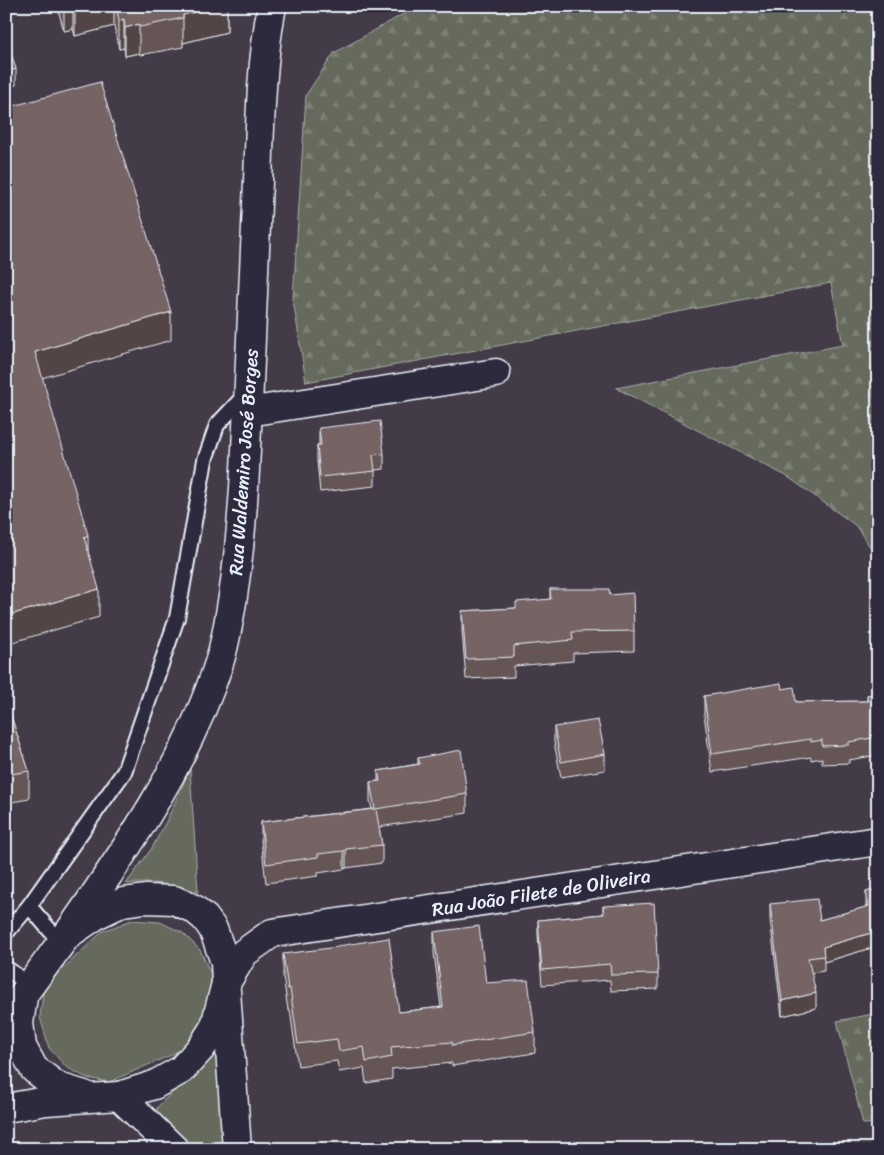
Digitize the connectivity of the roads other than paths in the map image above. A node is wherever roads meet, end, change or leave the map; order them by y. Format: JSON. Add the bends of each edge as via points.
{"nodes":[{"id":1,"x":272,"y":6,"type":"edge"},
{"id":2,"x":496,"y":373,"type":"dead end"},
{"id":3,"x":248,"y":402,"type":"junction"},
{"id":4,"x":878,"y":840,"type":"edge"},
{"id":5,"x":29,"y":906,"type":"junction"},
{"id":6,"x":6,"y":932,"type":"edge"},
{"id":7,"x":64,"y":939,"type":"junction"},
{"id":8,"x":6,"y":968,"type":"edge"},
{"id":9,"x":226,"y":983,"type":"junction"},
{"id":10,"x":27,"y":991,"type":"junction"},
{"id":11,"x":6,"y":1018,"type":"edge"},
{"id":12,"x":106,"y":1097,"type":"junction"},
{"id":13,"x":6,"y":1108,"type":"edge"},
{"id":14,"x":154,"y":1139,"type":"edge"},
{"id":15,"x":174,"y":1149,"type":"edge"},
{"id":16,"x":237,"y":1149,"type":"edge"}],
"edges":[{"from":1,"to":3,"type":"main road","name":"Rua Waldemiro José Borges","via":[[260,128]]},
{"from":2,"to":3,"type":"main road"},
{"from":3,"to":5,"type":"lane","via":[[217,425],[205,460],[177,618],[124,772]]},
{"from":3,"to":7,"type":"main road","name":"Rua Waldemiro José Borges","via":[[237,567],[220,661],[206,702],[149,812]]},
{"from":4,"to":9,"type":"main road","name":"Rua João Filete de Oliveira","via":[[272,933],[244,953]]},
{"from":5,"to":6,"type":"lane"},
{"from":5,"to":7,"type":"lane"},
{"from":7,"to":9,"type":"main road","via":[[98,914],[123,902],[174,900],[194,909],[213,929],[225,962]]},
{"from":7,"to":10,"type":"main road","name":"Rua Waldemiro José Borges"},
{"from":8,"to":10,"type":"lane"},
{"from":9,"to":12,"type":"main road","via":[[215,1026],[182,1070],[154,1085]]},
{"from":9,"to":16,"type":"main road"},
{"from":10,"to":11,"type":"main road"},
{"from":10,"to":12,"type":"main road","via":[[19,1023],[22,1047],[34,1069],[58,1087]]},
{"from":12,"to":13,"type":"main road","via":[[46,1101]]},
{"from":12,"to":14,"type":"main road"},
{"from":14,"to":15,"type":"main road"}]}
